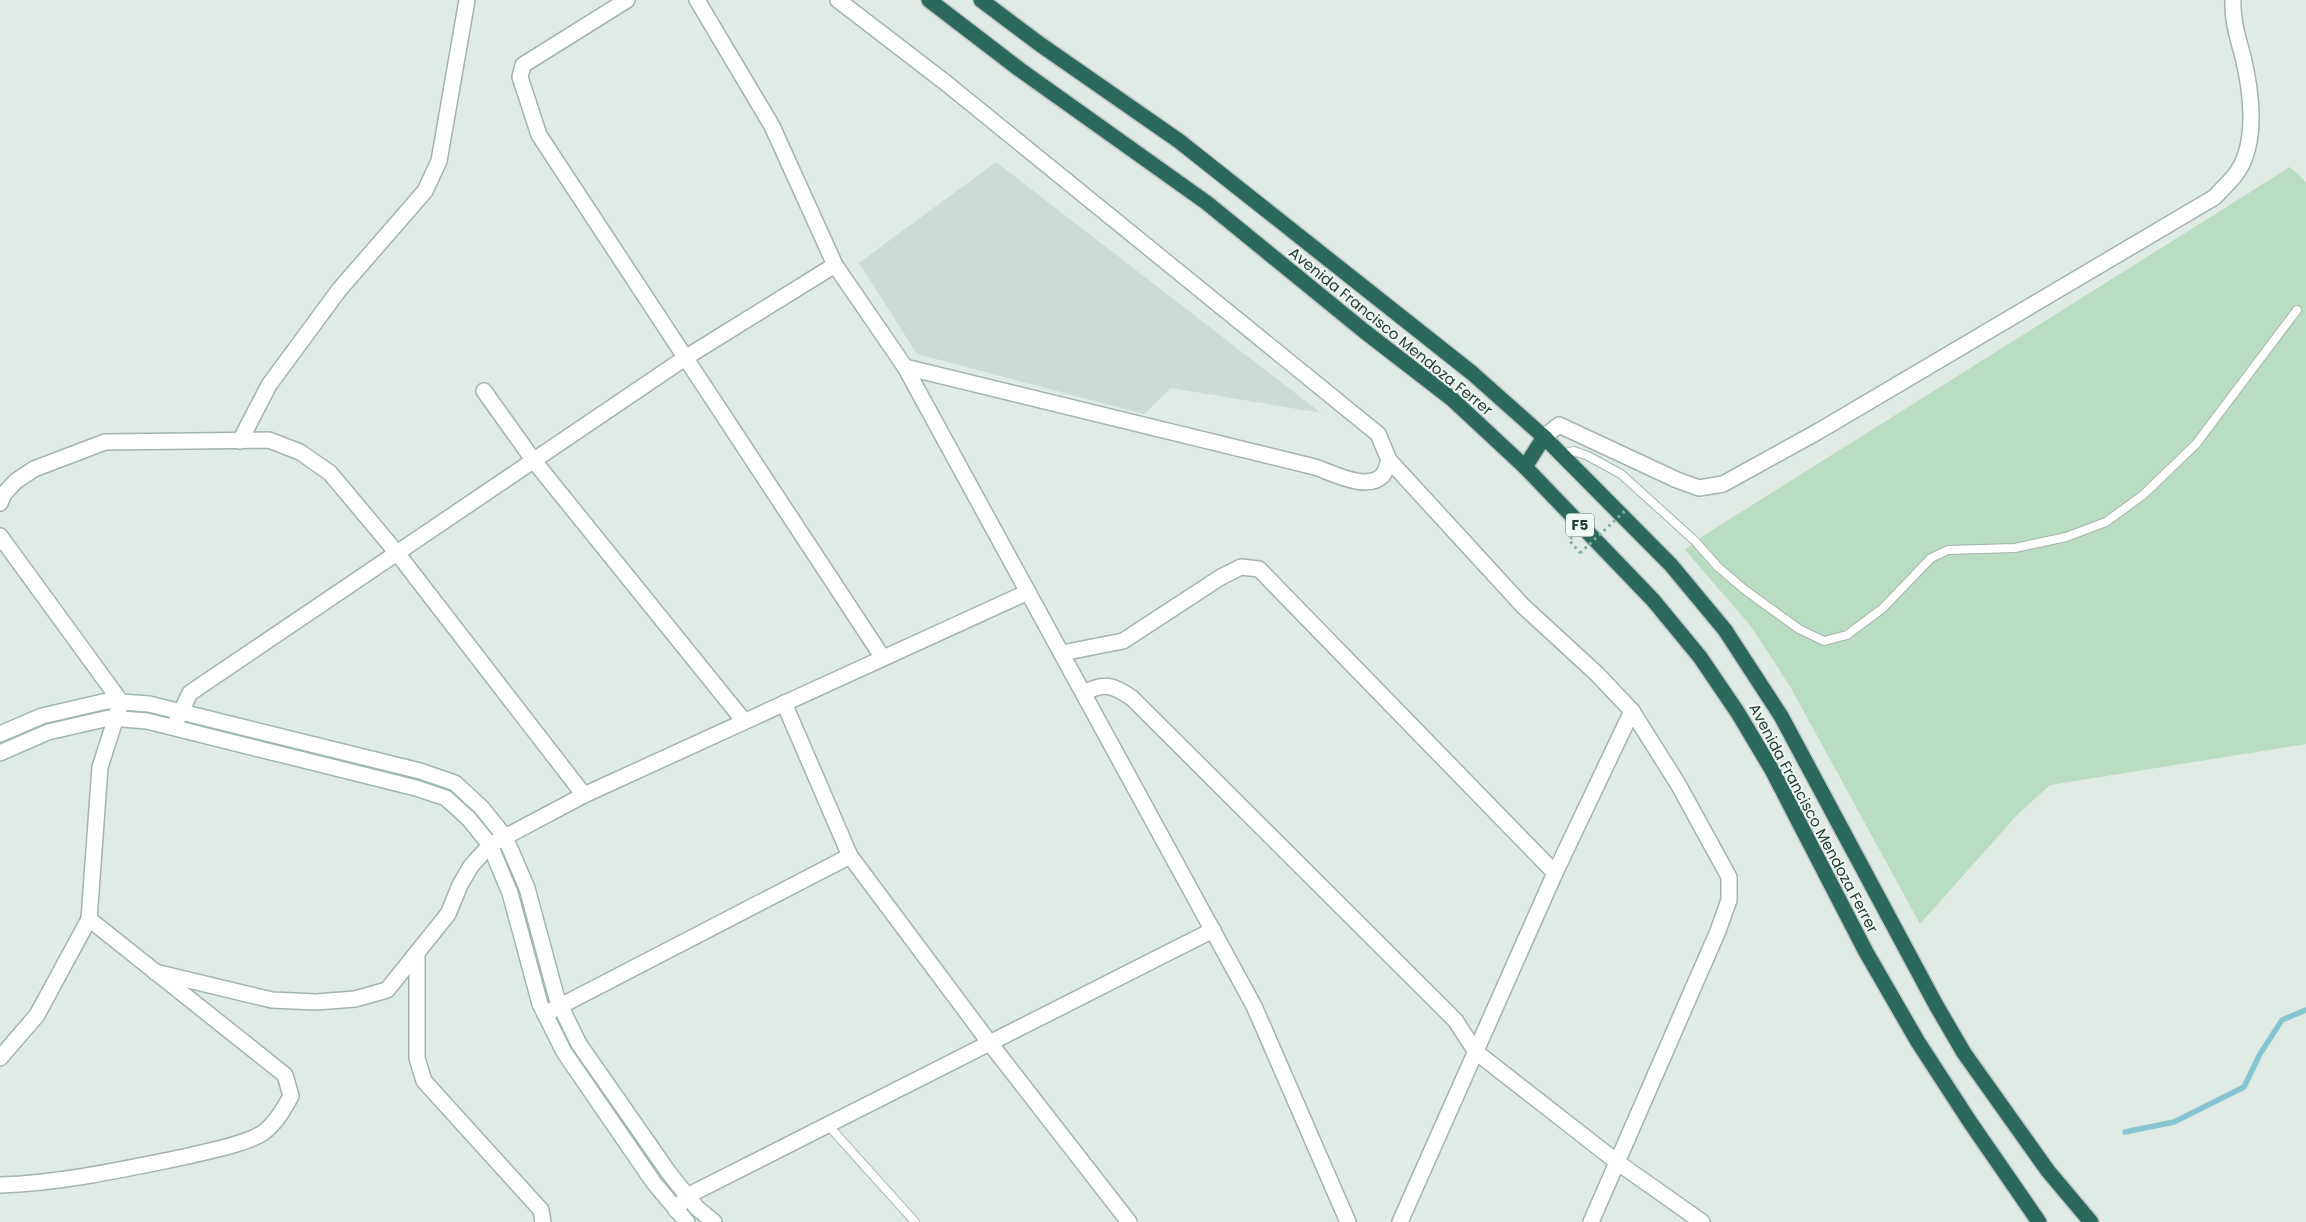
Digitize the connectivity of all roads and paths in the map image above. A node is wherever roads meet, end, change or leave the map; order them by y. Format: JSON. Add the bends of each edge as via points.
{"nodes":[{"id":1,"x":468,"y":0,"type":"edge"},
{"id":2,"x":627,"y":0,"type":"edge"},
{"id":3,"x":697,"y":0,"type":"edge"},
{"id":4,"x":838,"y":0,"type":"edge"},
{"id":5,"x":929,"y":0,"type":"edge"},
{"id":6,"x":981,"y":0,"type":"edge"},
{"id":7,"x":2233,"y":0,"type":"edge"},
{"id":8,"x":834,"y":265,"type":"junction"},
{"id":9,"x":2297,"y":310,"type":"dead end"},
{"id":10,"x":686,"y":358,"type":"junction"},
{"id":11,"x":905,"y":367,"type":"junction"},
{"id":12,"x":484,"y":391,"type":"dead end"},
{"id":13,"x":1544,"y":437,"type":"junction"},
{"id":14,"x":240,"y":440,"type":"junction"},
{"id":15,"x":1562,"y":454,"type":"junction"},
{"id":16,"x":1389,"y":460,"type":"junction"},
{"id":17,"x":534,"y":461,"type":"junction"},
{"id":18,"x":1525,"y":467,"type":"junction"},
{"id":19,"x":0,"y":503,"type":"edge"},
{"id":20,"x":1626,"y":510,"type":"dead end"},
{"id":21,"x":0,"y":536,"type":"edge"},
{"id":22,"x":397,"y":553,"type":"junction"},
{"id":23,"x":1580,"y":553,"type":"dead end"},
{"id":24,"x":1028,"y":592,"type":"junction"},
{"id":25,"x":1062,"y":653,"type":"junction"},
{"id":26,"x":883,"y":658,"type":"junction"},
{"id":27,"x":1084,"y":693,"type":"junction"},
{"id":28,"x":120,"y":702,"type":"junction"},
{"id":29,"x":784,"y":703,"type":"junction"},
{"id":30,"x":1632,"y":711,"type":"junction"},
{"id":31,"x":179,"y":712,"type":"junction"},
{"id":32,"x":116,"y":718,"type":"junction"},
{"id":33,"x":744,"y":721,"type":"junction"},
{"id":34,"x":174,"y":728,"type":"junction"},
{"id":35,"x":0,"y":734,"type":"edge"},
{"id":36,"x":0,"y":753,"type":"edge"},
{"id":37,"x":584,"y":795,"type":"junction"},
{"id":38,"x":505,"y":837,"type":"junction"},
{"id":39,"x":490,"y":845,"type":"junction"},
{"id":40,"x":850,"y":856,"type":"junction"},
{"id":41,"x":1554,"y":873,"type":"junction"},
{"id":42,"x":89,"y":920,"type":"junction"},
{"id":43,"x":1213,"y":930,"type":"junction"},
{"id":44,"x":417,"y":954,"type":"junction"},
{"id":45,"x":155,"y":972,"type":"junction"},
{"id":46,"x":560,"y":1005,"type":"junction"},
{"id":47,"x":545,"y":1014,"type":"junction"},
{"id":48,"x":989,"y":1042,"type":"junction"},
{"id":49,"x":1476,"y":1052,"type":"junction"},
{"id":50,"x":0,"y":1058,"type":"edge"},
{"id":51,"x":827,"y":1124,"type":"junction"},
{"id":52,"x":1616,"y":1162,"type":"junction"},
{"id":53,"x":20,"y":1185,"type":"junction"},
{"id":54,"x":0,"y":1186,"type":"edge"},
{"id":55,"x":0,"y":1196,"type":"edge"},
{"id":56,"x":687,"y":1196,"type":"junction"},
{"id":57,"x":676,"y":1210,"type":"junction"},
{"id":58,"x":543,"y":1222,"type":"edge"},
{"id":59,"x":687,"y":1222,"type":"edge"},
{"id":60,"x":714,"y":1222,"type":"edge"},
{"id":61,"x":915,"y":1222,"type":"edge"},
{"id":62,"x":1129,"y":1222,"type":"edge"},
{"id":63,"x":1348,"y":1222,"type":"edge"},
{"id":64,"x":1400,"y":1222,"type":"edge"},
{"id":65,"x":1591,"y":1222,"type":"edge"},
{"id":66,"x":1702,"y":1222,"type":"edge"},
{"id":67,"x":2039,"y":1222,"type":"edge"},
{"id":68,"x":2091,"y":1222,"type":"edge"}],
"edges":[{"from":1,"to":14,"type":"street","via":[[439,161],[426,191],[339,290],[269,385]]},
{"from":2,"to":10,"type":"street","via":[[523,65],[520,77],[539,135]]},
{"from":3,"to":8,"type":"street","via":[[772,126]]},
{"from":4,"to":16,"type":"street","via":[[946,83],[1378,434]]},
{"from":5,"to":18,"type":"highway","name":"Avenida Francisco Mendoza Ferrer","number":"F5","via":[[1019,69],[1207,203],[1452,399]]},
{"from":6,"to":13,"type":"highway","name":"Avenida Francisco Mendoza Ferrer","number":"F5","via":[[1187,146],[1472,373]]},
{"from":7,"to":13,"type":"street","via":[[2232,14],[2250,83],[2252,119],[2239,170],[2215,197],[1723,484],[1699,488],[1559,425]]},
{"from":8,"to":10,"type":"street"},
{"from":8,"to":11,"type":"street"},
{"from":9,"to":15,"type":"lane","via":[[2196,444],[2142,495],[2106,522],[2066,537],[2015,548],[1948,550],[1931,558],[1883,608],[1847,635],[1824,641],[1799,630],[1745,590],[1621,474],[1574,451]]},
{"from":10,"to":17,"type":"street"},
{"from":10,"to":26,"type":"street"},
{"from":11,"to":16,"type":"street","via":[[1315,467],[1352,480],[1374,481],[1384,474]]},
{"from":11,"to":24,"type":"street"},
{"from":12,"to":17,"type":"street"},
{"from":13,"to":15,"type":"highway","name":"Avenida Francisco Mendoza Ferrer","number":"F5"},
{"from":13,"to":18,"type":"highway"},
{"from":14,"to":19,"type":"street","via":[[105,442],[34,469],[16,480]]},
{"from":14,"to":22,"type":"street","via":[[269,440],[300,452],[330,473]]},
{"from":15,"to":68,"type":"highway","name":"Avenida Francisco Mendoza Ferrer","number":"F5","via":[[1671,565],[1725,630],[1781,716],[1964,1052],[2048,1171]]},
{"from":16,"to":30,"type":"street","via":[[1523,606]]},
{"from":17,"to":22,"type":"street"},
{"from":17,"to":33,"type":"street"},
{"from":18,"to":67,"type":"highway","name":"Avenida Francisco Mendoza Ferrer","number":"F5","via":[[1653,600],[1700,657],[1772,770],[1866,952],[1918,1042]]},
{"from":20,"to":23,"type":"path","bridge":true},
{"from":21,"to":28,"type":"street"},
{"from":22,"to":31,"type":"street","via":[[190,693]]},
{"from":22,"to":37,"type":"street"},
{"from":24,"to":25,"type":"street"},
{"from":24,"to":26,"type":"street"},
{"from":25,"to":27,"type":"street"},
{"from":25,"to":41,"type":"street","via":[[1123,641],[1221,577],[1241,567],[1259,569]]},
{"from":26,"to":29,"type":"street"},
{"from":27,"to":43,"type":"street"},
{"from":27,"to":49,"type":"street","via":[[1097,686],[1107,686],[1132,698],[1455,1020]]},
{"from":28,"to":31,"type":"street","via":[[149,704]]},
{"from":28,"to":32,"type":"street"},
{"from":28,"to":35,"type":"street","via":[[107,700],[42,716]]},
{"from":29,"to":33,"type":"street"},
{"from":29,"to":40,"type":"street"},
{"from":30,"to":41,"type":"street"},
{"from":30,"to":52,"type":"street","via":[[1678,784],[1728,877],[1729,900]]},
{"from":31,"to":34,"type":"street"},
{"from":31,"to":38,"type":"street","via":[[420,771],[455,784],[482,808]]},
{"from":32,"to":34,"type":"street","via":[[147,720]]},
{"from":32,"to":36,"type":"street","via":[[48,732]]},
{"from":32,"to":42,"type":"street","via":[[100,767]]},
{"from":33,"to":37,"type":"street"},
{"from":34,"to":39,"type":"street","via":[[446,798]]},
{"from":37,"to":38,"type":"street"},
{"from":38,"to":39,"type":"street"},
{"from":38,"to":46,"type":"street","via":[[527,888]]},
{"from":39,"to":44,"type":"street","via":[[471,866],[448,914]]},
{"from":39,"to":47,"type":"street","via":[[510,893]]},
{"from":40,"to":46,"type":"street"},
{"from":40,"to":48,"type":"street"},
{"from":41,"to":49,"type":"street"},
{"from":42,"to":45,"type":"street"},
{"from":42,"to":50,"type":"street","via":[[37,1015]]},
{"from":43,"to":48,"type":"street"},
{"from":43,"to":63,"type":"street","via":[[1254,1006]]},
{"from":44,"to":45,"type":"street","via":[[387,990],[355,999],[326,1001],[272,1000]]},
{"from":44,"to":58,"type":"street","via":[[417,1058],[424,1081],[541,1210]]},
{"from":45,"to":53,"type":"street","via":[[285,1075],[291,1096],[280,1115],[263,1133],[221,1149]]},
{"from":46,"to":47,"type":"street"},
{"from":46,"to":56,"type":"street","via":[[579,1044]]},
{"from":47,"to":57,"type":"street","via":[[564,1052]]},
{"from":48,"to":51,"type":"street"},
{"from":48,"to":62,"type":"street"},
{"from":49,"to":52,"type":"street"},
{"from":49,"to":64,"type":"street"},
{"from":51,"to":56,"type":"street"},
{"from":51,"to":61,"type":"lane"},
{"from":52,"to":65,"type":"street"},
{"from":52,"to":66,"type":"street"},
{"from":53,"to":54,"type":"street"},
{"from":53,"to":55,"type":"street"},
{"from":56,"to":57,"type":"street"},
{"from":56,"to":60,"type":"street"},
{"from":57,"to":59,"type":"street"}]}
